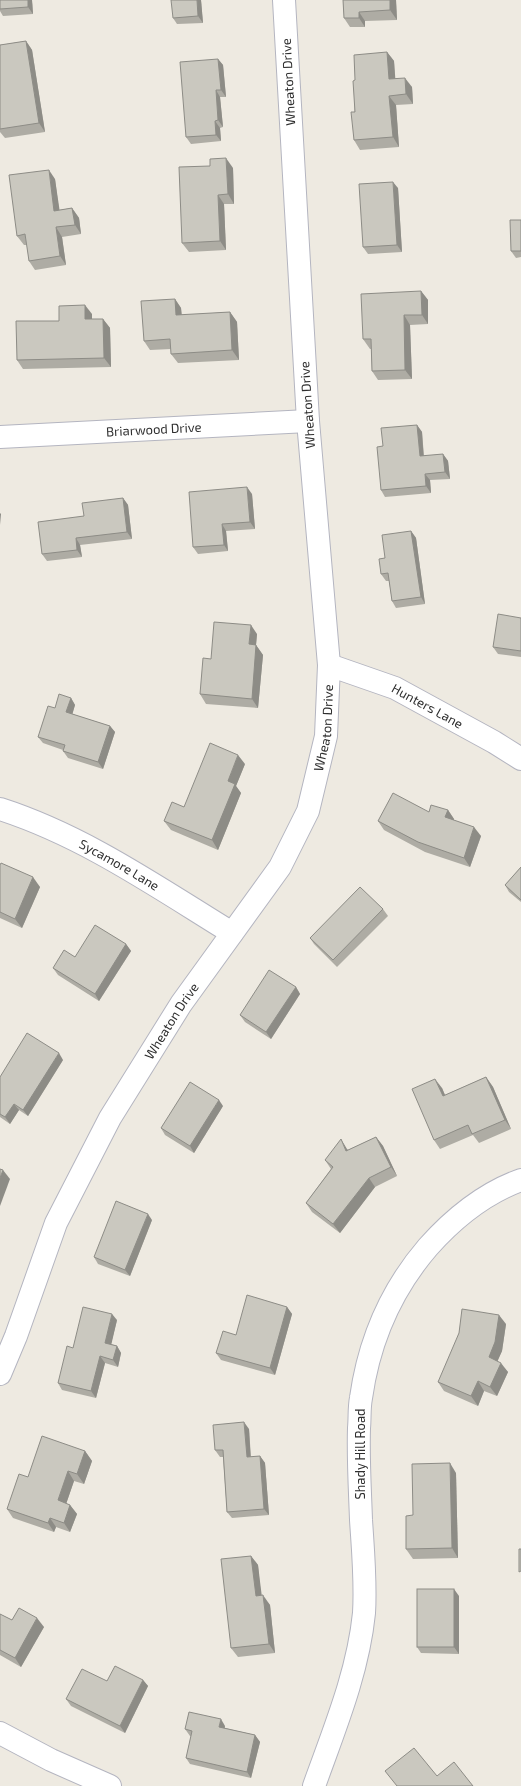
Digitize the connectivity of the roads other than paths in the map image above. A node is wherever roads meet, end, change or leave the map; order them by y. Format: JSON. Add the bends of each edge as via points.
{"nodes":[{"id":1,"x":284,"y":0,"type":"edge"},
{"id":2,"x":308,"y":421,"type":"junction"},
{"id":3,"x":0,"y":437,"type":"edge"},
{"id":4,"x":329,"y":666,"type":"junction"},
{"id":5,"x":521,"y":759,"type":"edge"},
{"id":6,"x":0,"y":809,"type":"edge"},
{"id":7,"x":232,"y":933,"type":"junction"},
{"id":8,"x":521,"y":1180,"type":"edge"},
{"id":9,"x":0,"y":1374,"type":"edge"},
{"id":10,"x":0,"y":1733,"type":"edge"},
{"id":11,"x":110,"y":1786,"type":"edge"},
{"id":12,"x":314,"y":1786,"type":"edge"}],
"edges":[{"from":1,"to":2,"type":"street","name":"Wheaton Drive"},
{"from":2,"to":3,"type":"street","name":"Briarwood Drive"},
{"from":2,"to":4,"type":"street","name":"Wheaton Drive"},
{"from":4,"to":5,"type":"street","name":"Hunters Lane","via":[[395,688]]},
{"from":4,"to":7,"type":"street","name":"Wheaton Drive","via":[[326,736],[308,811],[280,867]]},
{"from":6,"to":7,"type":"street","name":"Sycamore Lane","via":[[62,833],[97,851]]},
{"from":7,"to":9,"type":"street","name":"Wheaton Drive","via":[[181,1004],[110,1118],[56,1222]]},
{"from":8,"to":12,"type":"street","name":"Shady Hill Road","via":[[460,1215],[437,1237],[400,1284],[385,1311],[374,1339],[360,1398],[358,1459],[364,1613],[352,1676]]},
{"from":10,"to":11,"type":"street","via":[[51,1760]]}]}
